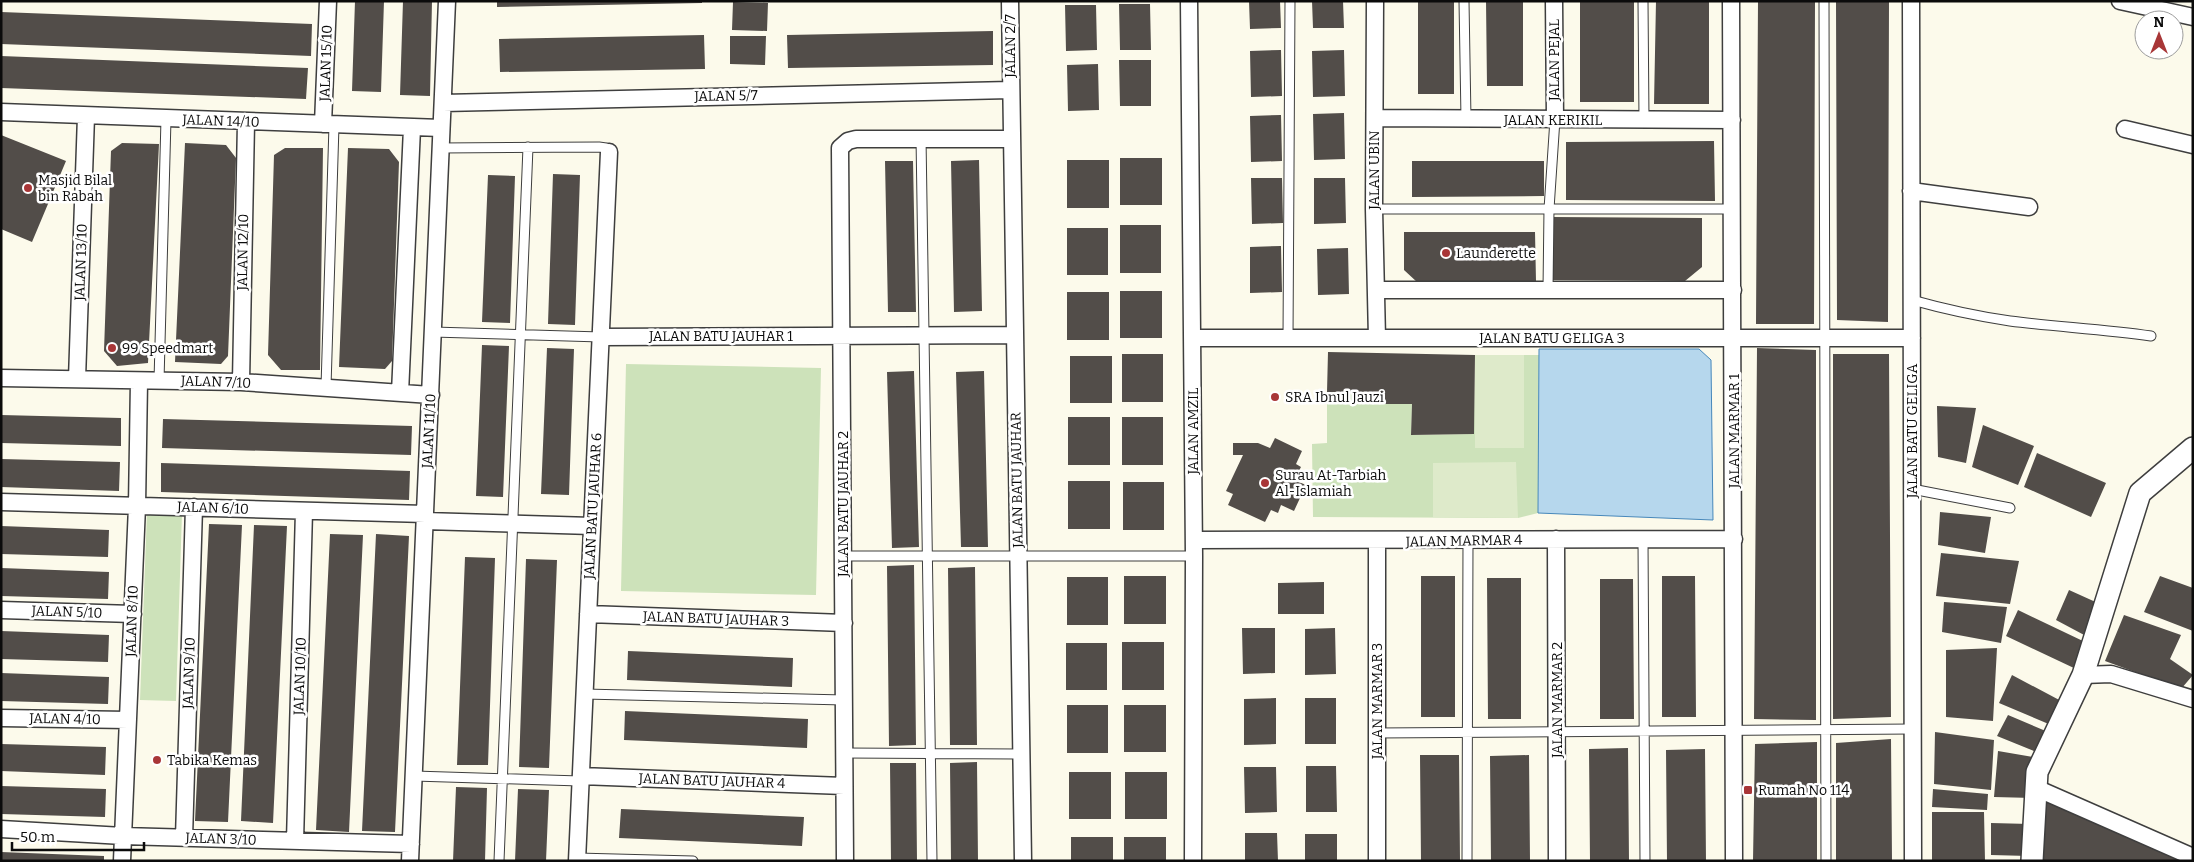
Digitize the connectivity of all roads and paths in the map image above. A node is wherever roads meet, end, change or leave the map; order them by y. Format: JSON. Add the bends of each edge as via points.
{"nodes":[{"id":1,"x":328,"y":1,"type":"edge"},
{"id":2,"x":447,"y":1,"type":"edge"},
{"id":3,"x":1010,"y":1,"type":"edge"},
{"id":4,"x":1189,"y":1,"type":"edge"},
{"id":5,"x":1290,"y":1,"type":"edge"},
{"id":6,"x":1376,"y":1,"type":"edge"},
{"id":7,"x":1464,"y":1,"type":"edge"},
{"id":8,"x":1554,"y":1,"type":"edge"},
{"id":9,"x":1643,"y":1,"type":"edge"},
{"id":10,"x":1731,"y":1,"type":"edge"},
{"id":11,"x":1824,"y":1,"type":"edge"},
{"id":12,"x":1911,"y":1,"type":"edge"},
{"id":13,"x":2120,"y":1,"type":"edge"},
{"id":14,"x":2193,"y":17,"type":"edge"},
{"id":15,"x":1010,"y":94,"type":"junction"},
{"id":16,"x":442,"y":103,"type":"junction"},
{"id":17,"x":1,"y":112,"type":"edge"},
{"id":18,"x":86,"y":116,"type":"junction"},
{"id":19,"x":166,"y":118,"type":"junction"},
{"id":20,"x":1375,"y":118,"type":"junction"},
{"id":21,"x":1466,"y":119,"type":"junction"},
{"id":22,"x":1554,"y":119,"type":"junction"},
{"id":23,"x":1644,"y":120,"type":"junction"},
{"id":24,"x":1732,"y":120,"type":"junction"},
{"id":25,"x":246,"y":122,"type":"junction"},
{"id":26,"x":329,"y":124,"type":"junction"},
{"id":27,"x":412,"y":128,"type":"junction"},
{"id":28,"x":441,"y":128,"type":"junction"},
{"id":29,"x":2125,"y":129,"type":"dead end"},
{"id":30,"x":921,"y":137,"type":"junction"},
{"id":31,"x":1011,"y":139,"type":"junction"},
{"id":32,"x":2193,"y":145,"type":"edge"},
{"id":33,"x":528,"y":147,"type":"junction"},
{"id":34,"x":440,"y":148,"type":"junction"},
{"id":35,"x":609,"y":152,"type":"joint"},
{"id":36,"x":1912,"y":191,"type":"junction"},
{"id":37,"x":2029,"y":207,"type":"dead end"},
{"id":38,"x":1374,"y":209,"type":"junction"},
{"id":39,"x":1549,"y":209,"type":"junction"},
{"id":40,"x":1733,"y":209,"type":"junction"},
{"id":41,"x":1376,"y":290,"type":"junction"},
{"id":42,"x":1548,"y":290,"type":"junction"},
{"id":43,"x":1733,"y":290,"type":"junction"},
{"id":44,"x":1912,"y":300,"type":"junction"},
{"id":45,"x":433,"y":332,"type":"junction"},
{"id":46,"x":520,"y":334,"type":"junction"},
{"id":47,"x":924,"y":335,"type":"junction"},
{"id":48,"x":1014,"y":335,"type":"junction"},
{"id":49,"x":600,"y":336,"type":"junction"},
{"id":50,"x":842,"y":336,"type":"junction"},
{"id":51,"x":2151,"y":336,"type":"dead end"},
{"id":52,"x":1192,"y":338,"type":"junction"},
{"id":53,"x":1288,"y":338,"type":"junction"},
{"id":54,"x":1377,"y":338,"type":"junction"},
{"id":55,"x":1733,"y":338,"type":"junction"},
{"id":56,"x":1826,"y":338,"type":"junction"},
{"id":57,"x":1912,"y":338,"type":"junction"},
{"id":58,"x":1,"y":378,"type":"edge"},
{"id":59,"x":77,"y":378,"type":"junction"},
{"id":60,"x":139,"y":381,"type":"junction"},
{"id":61,"x":159,"y":381,"type":"junction"},
{"id":62,"x":241,"y":382,"type":"junction"},
{"id":63,"x":326,"y":387,"type":"junction"},
{"id":64,"x":400,"y":393,"type":"junction"},
{"id":65,"x":431,"y":395,"type":"junction"},
{"id":66,"x":2193,"y":448,"type":"edge"},
{"id":67,"x":1912,"y":489,"type":"junction"},
{"id":68,"x":1,"y":502,"type":"edge"},
{"id":69,"x":137,"y":506,"type":"junction"},
{"id":70,"x":194,"y":508,"type":"junction"},
{"id":71,"x":2010,"y":508,"type":"dead end"},
{"id":72,"x":304,"y":511,"type":"junction"},
{"id":73,"x":425,"y":518,"type":"junction"},
{"id":74,"x":512,"y":524,"type":"junction"},
{"id":75,"x":592,"y":526,"type":"junction"},
{"id":76,"x":1734,"y":539,"type":"junction"},
{"id":77,"x":1556,"y":540,"type":"junction"},
{"id":78,"x":1643,"y":540,"type":"junction"},
{"id":79,"x":1377,"y":541,"type":"junction"},
{"id":80,"x":1468,"y":541,"type":"junction"},
{"id":81,"x":1194,"y":548,"type":"junction"},
{"id":82,"x":843,"y":556,"type":"junction"},
{"id":83,"x":927,"y":556,"type":"junction"},
{"id":84,"x":1018,"y":556,"type":"junction"},
{"id":85,"x":1,"y":610,"type":"edge"},
{"id":86,"x":132,"y":614,"type":"junction"},
{"id":87,"x":588,"y":614,"type":"junction"},
{"id":88,"x":844,"y":623,"type":"junction"},
{"id":89,"x":2083,"y":676,"type":"junction"},
{"id":90,"x":584,"y":694,"type":"junction"},
{"id":91,"x":2193,"y":699,"type":"edge"},
{"id":92,"x":844,"y":700,"type":"junction"},
{"id":93,"x":1,"y":718,"type":"edge"},
{"id":94,"x":128,"y":720,"type":"junction"},
{"id":95,"x":1826,"y":729,"type":"junction"},
{"id":96,"x":1913,"y":729,"type":"junction"},
{"id":97,"x":1734,"y":730,"type":"junction"},
{"id":98,"x":1643,"y":731,"type":"junction"},
{"id":99,"x":1466,"y":732,"type":"junction"},
{"id":100,"x":1557,"y":732,"type":"junction"},
{"id":101,"x":1377,"y":733,"type":"junction"},
{"id":102,"x":931,"y":752,"type":"junction"},
{"id":103,"x":844,"y":753,"type":"junction"},
{"id":104,"x":1021,"y":754,"type":"junction"},
{"id":105,"x":414,"y":776,"type":"junction"},
{"id":106,"x":581,"y":778,"type":"junction"},
{"id":107,"x":502,"y":779,"type":"junction"},
{"id":108,"x":844,"y":786,"type":"junction"},
{"id":109,"x":2036,"y":788,"type":"junction"},
{"id":110,"x":1,"y":829,"type":"edge"},
{"id":111,"x":123,"y":836,"type":"junction"},
{"id":112,"x":184,"y":838,"type":"junction"},
{"id":113,"x":295,"y":841,"type":"junction"},
{"id":114,"x":411,"y":853,"type":"edge"},
{"id":115,"x":2193,"y":857,"type":"edge"},
{"id":116,"x":577,"y":860,"type":"edge"},
{"id":117,"x":122,"y":861,"type":"edge"},
{"id":118,"x":498,"y":861,"type":"edge"},
{"id":119,"x":693,"y":861,"type":"edge"},
{"id":120,"x":845,"y":861,"type":"edge"},
{"id":121,"x":932,"y":861,"type":"edge"},
{"id":122,"x":1023,"y":861,"type":"edge"},
{"id":123,"x":1193,"y":861,"type":"edge"},
{"id":124,"x":1377,"y":861,"type":"edge"},
{"id":125,"x":1467,"y":861,"type":"edge"},
{"id":126,"x":1557,"y":861,"type":"edge"},
{"id":127,"x":1645,"y":861,"type":"edge"},
{"id":128,"x":1734,"y":861,"type":"edge"},
{"id":129,"x":1826,"y":861,"type":"edge"},
{"id":130,"x":1913,"y":861,"type":"edge"},
{"id":131,"x":2032,"y":861,"type":"edge"}],
"edges":[{"from":1,"to":26,"type":"street","name":"JALAN 15/10"},
{"from":2,"to":16,"type":"street","name":"JALAN 11/10"},
{"from":3,"to":15,"type":"street","name":"JALAN 2/7"},
{"from":4,"to":52,"type":"street","name":"JALAN AMZIL"},
{"from":5,"to":53,"type":"lane"},
{"from":6,"to":20,"type":"street","name":"JALAN UBIN"},
{"from":7,"to":21,"type":"lane"},
{"from":8,"to":22,"type":"street","name":"JALAN PEJAL"},
{"from":9,"to":23,"type":"lane"},
{"from":10,"to":24,"type":"street","name":"JALAN MARMAR 1"},
{"from":11,"to":56,"type":"lane"},
{"from":12,"to":36,"type":"street","name":"JALAN BATU GELIGA"},
{"from":13,"to":14,"type":"street"},
{"from":15,"to":16,"type":"street","name":"JALAN 5/7"},
{"from":15,"to":31,"type":"street","name":"JALAN BATU JAUHAR"},
{"from":16,"to":28,"type":"street","name":"JALAN 11/10"},
{"from":17,"to":18,"type":"street","name":"JALAN 14/10"},
{"from":18,"to":19,"type":"street","name":"JALAN 14/10"},
{"from":18,"to":59,"type":"street","name":"JALAN 13/10"},
{"from":19,"to":25,"type":"street","name":"JALAN 14/10"},
{"from":19,"to":61,"type":"lane"},
{"from":20,"to":21,"type":"street","name":"JALAN KERIKIL"},
{"from":20,"to":38,"type":"street","name":"JALAN UBIN"},
{"from":21,"to":22,"type":"street","name":"JALAN KERIKIL"},
{"from":22,"to":23,"type":"street","name":"JALAN KERIKIL"},
{"from":22,"to":39,"type":"lane"},
{"from":23,"to":24,"type":"street","name":"JALAN KERIKIL"},
{"from":24,"to":40,"type":"street","name":"JALAN MARMAR 1"},
{"from":25,"to":26,"type":"street","name":"JALAN 14/10"},
{"from":25,"to":62,"type":"street","name":"JALAN 12/10"},
{"from":26,"to":27,"type":"street","name":"JALAN 14/10"},
{"from":26,"to":63,"type":"lane"},
{"from":27,"to":28,"type":"street","name":"JALAN 14/10"},
{"from":27,"to":64,"type":"street"},
{"from":28,"to":34,"type":"street","name":"JALAN 11/10"},
{"from":29,"to":32,"type":"street"},
{"from":30,"to":31,"type":"street"},
{"from":30,"to":47,"type":"lane"},
{"from":30,"to":50,"type":"street","name":"JALAN BATU JAUHAR 2","via":[[856,138],[840,148]]},
{"from":31,"to":48,"type":"street","name":"JALAN BATU JAUHAR"},
{"from":33,"to":34,"type":"lane"},
{"from":33,"to":35,"type":"lane","via":[[599,147]]},
{"from":33,"to":46,"type":"lane"},
{"from":34,"to":45,"type":"street","name":"JALAN 11/10"},
{"from":35,"to":49,"type":"street","name":"JALAN BATU JAUHAR 6"},
{"from":36,"to":37,"type":"street"},
{"from":36,"to":44,"type":"street","name":"JALAN BATU GELIGA"},
{"from":38,"to":39,"type":"lane"},
{"from":38,"to":41,"type":"street","name":"JALAN UBIN"},
{"from":39,"to":40,"type":"lane"},
{"from":39,"to":42,"type":"lane"},
{"from":40,"to":43,"type":"street","name":"JALAN MARMAR 1"},
{"from":41,"to":42,"type":"street"},
{"from":41,"to":54,"type":"street","name":"JALAN UBIN"},
{"from":42,"to":43,"type":"street"},
{"from":43,"to":55,"type":"street","name":"JALAN MARMAR 1"},
{"from":44,"to":51,"type":"lane","via":[[2011,321]]},
{"from":44,"to":57,"type":"street","name":"JALAN BATU GELIGA"},
{"from":45,"to":46,"type":"lane"},
{"from":45,"to":65,"type":"street","name":"JALAN 11/10"},
{"from":46,"to":49,"type":"lane"},
{"from":46,"to":74,"type":"lane"},
{"from":47,"to":48,"type":"street","name":"JALAN BATU JAUHAR 1"},
{"from":47,"to":50,"type":"street","name":"JALAN BATU JAUHAR 1"},
{"from":47,"to":83,"type":"lane"},
{"from":48,"to":84,"type":"street","name":"JALAN BATU JAUHAR"},
{"from":49,"to":50,"type":"street","name":"JALAN BATU JAUHAR 1"},
{"from":49,"to":75,"type":"street","name":"JALAN BATU JAUHAR 6"},
{"from":50,"to":82,"type":"street","name":"JALAN BATU JAUHAR 2"},
{"from":52,"to":53,"type":"street","name":"JALAN BATU GELIGA 3"},
{"from":52,"to":81,"type":"street","name":"JALAN AMZIL"},
{"from":53,"to":54,"type":"street","name":"JALAN BATU GELIGA 3"},
{"from":54,"to":55,"type":"street","name":"JALAN BATU GELIGA 3"},
{"from":55,"to":56,"type":"street","name":"JALAN BATU GELIGA 3"},
{"from":55,"to":76,"type":"street","name":"JALAN MARMAR 1"},
{"from":56,"to":57,"type":"street","name":"JALAN BATU GELIGA 3"},
{"from":56,"to":95,"type":"lane"},
{"from":57,"to":67,"type":"street","name":"JALAN BATU GELIGA"},
{"from":58,"to":59,"type":"street","name":"JALAN 7/10"},
{"from":59,"to":60,"type":"street","name":"JALAN 7/10"},
{"from":60,"to":61,"type":"street","name":"JALAN 7/10"},
{"from":60,"to":69,"type":"street","name":"JALAN 8/10"},
{"from":61,"to":62,"type":"street","name":"JALAN 7/10"},
{"from":62,"to":63,"type":"street","name":"JALAN 7/10"},
{"from":63,"to":64,"type":"street","name":"JALAN 7/10"},
{"from":64,"to":65,"type":"street","name":"JALAN 7/10"},
{"from":65,"to":73,"type":"street","name":"JALAN 11/10"},
{"from":66,"to":89,"type":"street","via":[[2140,493]]},
{"from":67,"to":71,"type":"lane"},
{"from":67,"to":96,"type":"street","name":"JALAN BATU GELIGA"},
{"from":68,"to":69,"type":"street","name":"JALAN 6/10"},
{"from":69,"to":70,"type":"street","name":"JALAN 6/10"},
{"from":69,"to":86,"type":"street","name":"JALAN 8/10"},
{"from":70,"to":72,"type":"street","name":"JALAN 6/10"},
{"from":70,"to":112,"type":"street","name":"JALAN 9/10"},
{"from":72,"to":73,"type":"street","name":"JALAN 6/10"},
{"from":72,"to":113,"type":"street","name":"JALAN 10/10"},
{"from":73,"to":74,"type":"street","name":"JALAN 6/10"},
{"from":73,"to":105,"type":"street","name":"JALAN 11/10"},
{"from":74,"to":75,"type":"street","name":"JALAN 6/10"},
{"from":74,"to":107,"type":"lane"},
{"from":75,"to":87,"type":"street","name":"JALAN BATU JAUHAR 6"},
{"from":76,"to":78,"type":"street","name":"JALAN MARMAR 4"},
{"from":76,"to":97,"type":"street","name":"JALAN MARMAR 1"},
{"from":77,"to":78,"type":"street","name":"JALAN MARMAR 4"},
{"from":77,"to":80,"type":"street","name":"JALAN MARMAR 4"},
{"from":77,"to":100,"type":"street","name":"JALAN MARMAR 2"},
{"from":78,"to":98,"type":"lane"},
{"from":79,"to":80,"type":"street","name":"JALAN MARMAR 4"},
{"from":79,"to":81,"type":"street","name":"JALAN MARMAR 4"},
{"from":79,"to":101,"type":"street","name":"JALAN MARMAR 3"},
{"from":80,"to":99,"type":"lane"},
{"from":81,"to":84,"type":"lane"},
{"from":81,"to":123,"type":"street","name":"JALAN AMZIL"},
{"from":82,"to":83,"type":"lane"},
{"from":82,"to":88,"type":"street","name":"JALAN BATU JAUHAR 2"},
{"from":83,"to":84,"type":"lane"},
{"from":83,"to":102,"type":"lane"},
{"from":84,"to":104,"type":"street","name":"JALAN BATU JAUHAR"},
{"from":85,"to":86,"type":"street","name":"JALAN 5/10"},
{"from":86,"to":94,"type":"street","name":"JALAN 8/10"},
{"from":87,"to":88,"type":"street","name":"JALAN BATU JAUHAR 3"},
{"from":87,"to":90,"type":"street","name":"JALAN BATU JAUHAR 6"},
{"from":88,"to":92,"type":"street","name":"JALAN BATU JAUHAR 2"},
{"from":89,"to":91,"type":"street","via":[[2111,674]]},
{"from":89,"to":109,"type":"street","via":[[2037,772]]},
{"from":90,"to":92,"type":"lane"},
{"from":90,"to":106,"type":"street","name":"JALAN BATU JAUHAR 6"},
{"from":92,"to":103,"type":"street","name":"JALAN BATU JAUHAR 2"},
{"from":93,"to":94,"type":"street","name":"JALAN 4/10"},
{"from":94,"to":111,"type":"street","name":"JALAN 8/10"},
{"from":95,"to":96,"type":"lane"},
{"from":95,"to":97,"type":"lane"},
{"from":95,"to":129,"type":"lane"},
{"from":96,"to":130,"type":"street","name":"JALAN BATU GELIGA"},
{"from":97,"to":98,"type":"lane"},
{"from":97,"to":128,"type":"street","name":"JALAN MARMAR 1"},
{"from":98,"to":100,"type":"lane"},
{"from":98,"to":127,"type":"lane"},
{"from":99,"to":100,"type":"lane"},
{"from":99,"to":101,"type":"lane"},
{"from":99,"to":125,"type":"lane"},
{"from":100,"to":126,"type":"street","name":"JALAN MARMAR 2"},
{"from":101,"to":124,"type":"street","name":"JALAN MARMAR 3"},
{"from":102,"to":103,"type":"lane"},
{"from":102,"to":104,"type":"lane"},
{"from":102,"to":121,"type":"lane"},
{"from":103,"to":108,"type":"street","name":"JALAN BATU JAUHAR 2"},
{"from":104,"to":122,"type":"street","name":"JALAN BATU JAUHAR"},
{"from":105,"to":107,"type":"lane"},
{"from":105,"to":114,"type":"street","name":"JALAN 11/10"},
{"from":106,"to":107,"type":"lane"},
{"from":106,"to":108,"type":"street","name":"JALAN BATU JAUHAR 4"},
{"from":106,"to":116,"type":"street","name":"JALAN BATU JAUHAR 6"},
{"from":107,"to":118,"type":"lane"},
{"from":108,"to":120,"type":"street","name":"JALAN BATU JAUHAR 2"},
{"from":109,"to":115,"type":"street"},
{"from":109,"to":131,"type":"street"},
{"from":110,"to":111,"type":"street","name":"JALAN 3/10"},
{"from":111,"to":112,"type":"street","name":"JALAN 3/10"},
{"from":111,"to":117,"type":"street","name":"JALAN 8/10"},
{"from":112,"to":113,"type":"street","name":"JALAN 3/10"},
{"from":113,"to":114,"type":"street","name":"JALAN 3/10"},
{"from":116,"to":119,"type":"lane"}]}
